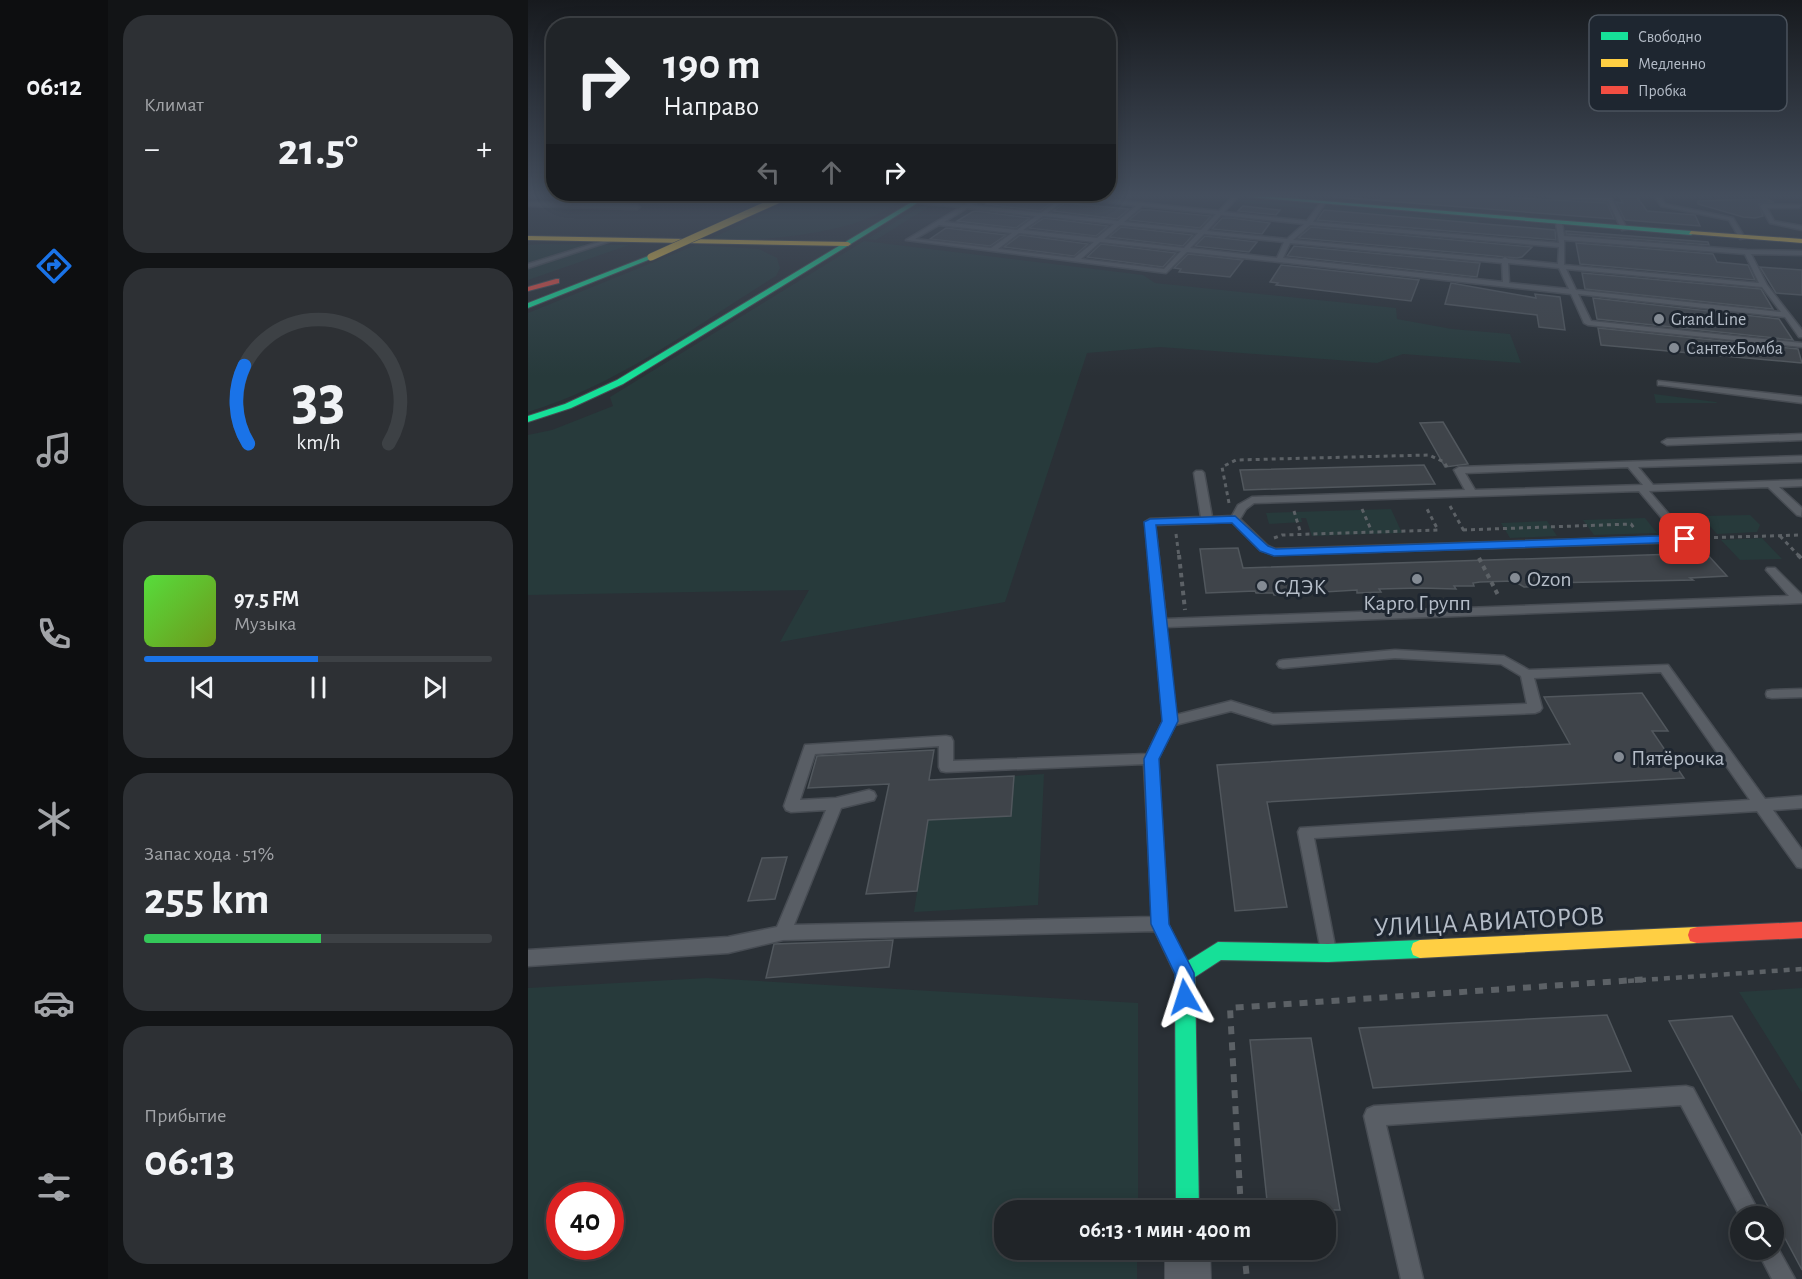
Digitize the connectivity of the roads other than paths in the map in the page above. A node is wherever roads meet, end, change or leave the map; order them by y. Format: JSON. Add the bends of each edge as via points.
{"nodes":[{"id":1,"x":564,"y":257,"type":"edge"},
{"id":2,"x":621,"y":257,"type":"edge"},
{"id":3,"x":652,"y":257,"type":"edge"},
{"id":4,"x":784,"y":257,"type":"edge"},
{"id":5,"x":827,"y":257,"type":"edge"},
{"id":6,"x":1048,"y":257,"type":"edge"},
{"id":7,"x":1080,"y":257,"type":"edge"},
{"id":8,"x":1179,"y":257,"type":"edge"},
{"id":9,"x":1242,"y":257,"type":"edge"},
{"id":10,"x":1281,"y":257,"type":"edge"},
{"id":11,"x":1477,"y":257,"type":"edge"},
{"id":12,"x":1561,"y":257,"type":"edge"},
{"id":13,"x":1749,"y":257,"type":"edge"},
{"id":14,"x":1505,"y":259,"type":"junction"},
{"id":15,"x":1076,"y":260,"type":"junction"},
{"id":16,"x":1279,"y":261,"type":"junction"},
{"id":17,"x":1561,"y":265,"type":"junction"},
{"id":18,"x":528,"y":266,"type":"edge"},
{"id":19,"x":1506,"y":285,"type":"junction"},
{"id":20,"x":1764,"y":285,"type":"junction"},
{"id":21,"x":528,"y":290,"type":"edge"},
{"id":22,"x":1574,"y":292,"type":"junction"},
{"id":23,"x":744,"y":307,"type":"junction"},
{"id":24,"x":528,"y":308,"type":"edge"},
{"id":25,"x":1787,"y":315,"type":"junction"},
{"id":26,"x":1802,"y":335,"type":"edge"},
{"id":27,"x":1802,"y":345,"type":"edge"},
{"id":28,"x":1660,"y":383,"type":"dead end"},
{"id":29,"x":1802,"y":400,"type":"edge"},
{"id":30,"x":528,"y":419,"type":"edge"},
{"id":31,"x":1802,"y":437,"type":"edge"},
{"id":32,"x":1667,"y":442,"type":"dead end"},
{"id":33,"x":1802,"y":459,"type":"edge"},
{"id":34,"x":1631,"y":465,"type":"junction"},
{"id":35,"x":1199,"y":473,"type":"dead end"},
{"id":36,"x":1802,"y":483,"type":"edge"},
{"id":37,"x":1771,"y":484,"type":"junction"},
{"id":38,"x":1647,"y":488,"type":"junction"},
{"id":39,"x":1472,"y":494,"type":"junction"},
{"id":40,"x":1801,"y":513,"type":"edge"},
{"id":41,"x":1234,"y":519,"type":"junction"},
{"id":42,"x":1207,"y":520,"type":"junction"},
{"id":43,"x":1771,"y":570,"type":"dead end"},
{"id":44,"x":1800,"y":599,"type":"edge"},
{"id":45,"x":1160,"y":623,"type":"junction"},
{"id":46,"x":1283,"y":664,"type":"dead end"},
{"id":47,"x":1527,"y":674,"type":"junction"},
{"id":48,"x":1802,"y":693,"type":"edge"},
{"id":49,"x":1772,"y":694,"type":"dead end"},
{"id":50,"x":1170,"y":721,"type":"junction"},
{"id":51,"x":1151,"y":759,"type":"junction"},
{"id":52,"x":869,"y":796,"type":"dead end"},
{"id":53,"x":1802,"y":802,"type":"edge"},
{"id":54,"x":836,"y":804,"type":"junction"},
{"id":55,"x":1761,"y":805,"type":"junction"},
{"id":56,"x":1802,"y":862,"type":"edge"},
{"id":57,"x":1160,"y":924,"type":"junction"},
{"id":58,"x":1802,"y":930,"type":"edge"},
{"id":59,"x":783,"y":933,"type":"junction"},
{"id":60,"x":1328,"y":953,"type":"junction"},
{"id":61,"x":528,"y":958,"type":"edge"},
{"id":62,"x":1185,"y":973,"type":"junction"},
{"id":63,"x":1187,"y":1200,"type":"edge"},
{"id":64,"x":1746,"y":1206,"type":"edge"},
{"id":65,"x":1188,"y":1260,"type":"edge"},
{"id":66,"x":1774,"y":1260,"type":"edge"},
{"id":67,"x":1188,"y":1279,"type":"edge"},
{"id":68,"x":1412,"y":1279,"type":"edge"},
{"id":69,"x":1784,"y":1279,"type":"edge"}],
"edges":[{"from":1,"to":18,"type":"lane"},
{"from":2,"to":21,"type":"main road"},
{"from":3,"to":24,"type":"main road","bridge":true},
{"from":4,"to":23,"type":"main road","via":[[789,260],[783,273]]},
{"from":5,"to":23,"type":"main road"},
{"from":6,"to":15,"type":"lane"},
{"from":7,"to":15,"type":"lane"},
{"from":8,"to":15,"type":"lane","via":[[1166,271]]},
{"from":9,"to":16,"type":"lane"},
{"from":10,"to":16,"type":"lane"},
{"from":11,"to":14,"type":"lane"},
{"from":12,"to":17,"type":"lane"},
{"from":13,"to":20,"type":"lane"},
{"from":14,"to":17,"type":"lane"},
{"from":14,"to":19,"type":"lane"},
{"from":16,"to":19,"type":"lane"},
{"from":17,"to":20,"type":"lane"},
{"from":17,"to":22,"type":"lane"},
{"from":19,"to":22,"type":"lane"},
{"from":20,"to":25,"type":"lane"},
{"from":22,"to":25,"type":"lane"},
{"from":22,"to":27,"type":"lane","via":[[1588,323]]},
{"from":23,"to":30,"type":"main road","via":[[620,382]]},
{"from":25,"to":26,"type":"lane"},
{"from":28,"to":29,"type":"lane"},
{"from":31,"to":32,"type":"lane"},
{"from":33,"to":34,"type":"lane"},
{"from":34,"to":38,"type":"lane"},
{"from":34,"to":39,"type":"lane","via":[[1459,470]]},
{"from":35,"to":42,"type":"lane"},
{"from":36,"to":37,"type":"lane"},
{"from":37,"to":38,"type":"lane"},
{"from":37,"to":40,"type":"lane"},
{"from":38,"to":39,"type":"lane"},
{"from":38,"to":41,"type":"lane","via":[[1685,539],[1274,552]]},
{"from":39,"to":41,"type":"lane","via":[[1252,500]]},
{"from":41,"to":42,"type":"lane"},
{"from":42,"to":45,"type":"lane","via":[[1150,522]]},
{"from":43,"to":44,"type":"lane"},
{"from":44,"to":45,"type":"lane"},
{"from":45,"to":50,"type":"lane"},
{"from":46,"to":47,"type":"lane","via":[[1395,654],[1504,660]]},
{"from":47,"to":50,"type":"lane","via":[[1535,708],[1273,719],[1231,706]]},
{"from":47,"to":55,"type":"lane","via":[[1664,668]]},
{"from":48,"to":49,"type":"lane"},
{"from":50,"to":51,"type":"lane"},
{"from":51,"to":54,"type":"lane","via":[[946,767],[946,741],[810,748],[791,806]]},
{"from":51,"to":57,"type":"lane"},
{"from":52,"to":54,"type":"lane"},
{"from":53,"to":55,"type":"lane"},
{"from":54,"to":59,"type":"lane"},
{"from":55,"to":56,"type":"lane"},
{"from":55,"to":60,"type":"lane","via":[[1305,832]]},
{"from":57,"to":59,"type":"lane"},
{"from":57,"to":62,"type":"lane"},
{"from":58,"to":60,"type":"main road","name":"УЛИЦА АВИАТОРОВ"},
{"from":59,"to":61,"type":"lane","via":[[728,945]]},
{"from":60,"to":62,"type":"main road","name":"УЛИЦА АВИАТОРОВ","via":[[1218,951]]},
{"from":62,"to":63,"type":"main road"},
{"from":64,"to":68,"type":"lane","via":[[1686,1095],[1374,1116]]},
{"from":65,"to":67,"type":"street"},
{"from":66,"to":69,"type":"lane"}]}
